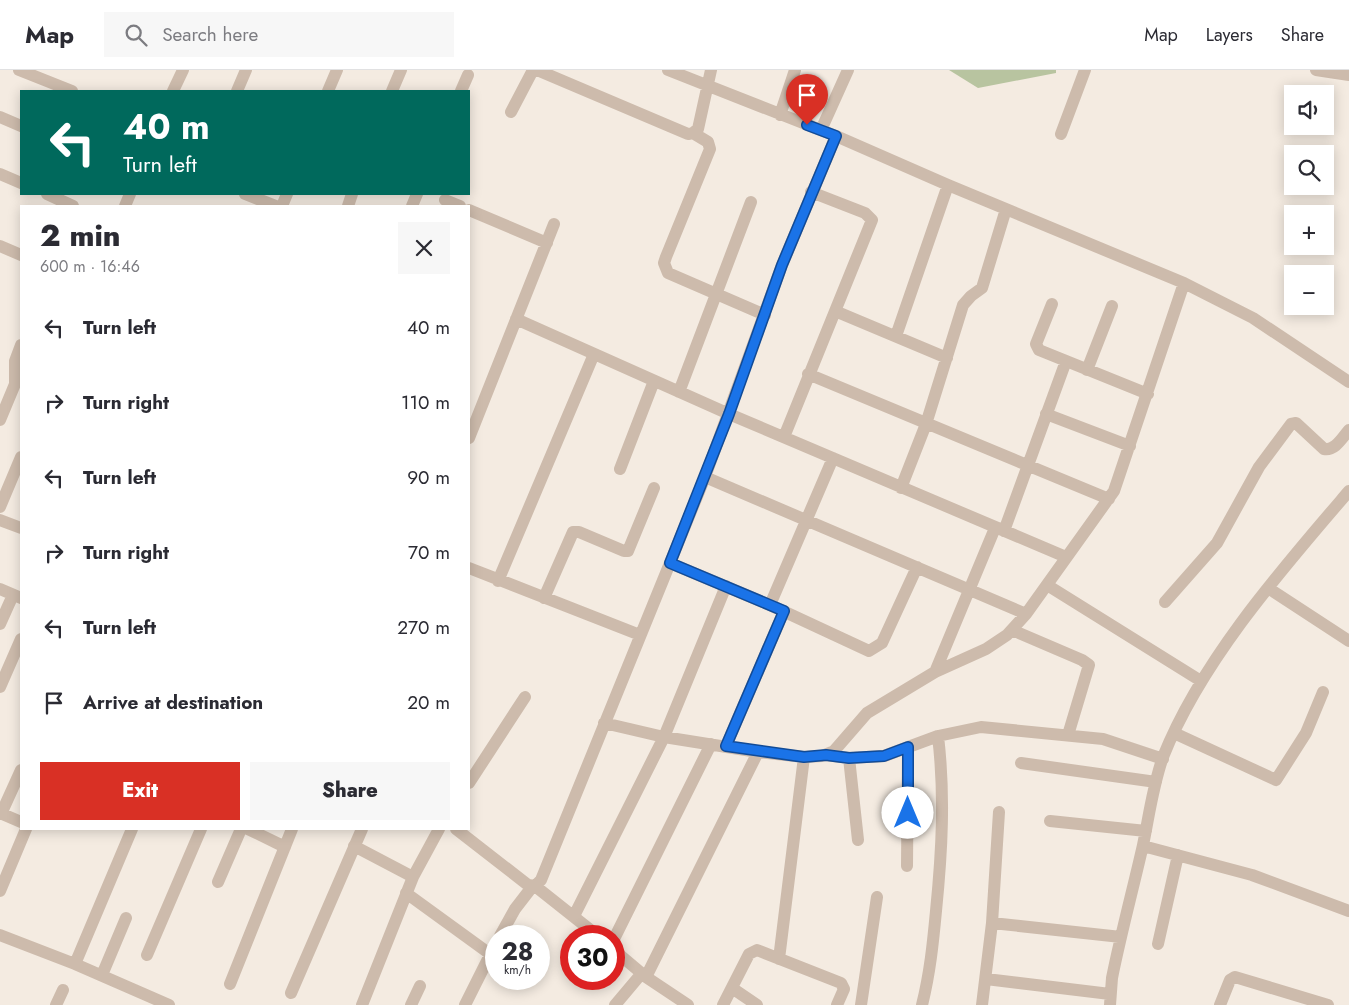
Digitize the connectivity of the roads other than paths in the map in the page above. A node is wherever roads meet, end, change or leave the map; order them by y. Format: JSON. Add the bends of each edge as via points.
{"nodes":[{"id":1,"x":19,"y":70,"type":"edge"},
{"id":2,"x":183,"y":70,"type":"edge"},
{"id":3,"x":246,"y":70,"type":"edge"},
{"id":4,"x":337,"y":70,"type":"edge"},
{"id":5,"x":401,"y":70,"type":"edge"},
{"id":6,"x":668,"y":70,"type":"edge"},
{"id":7,"x":711,"y":70,"type":"edge"},
{"id":8,"x":795,"y":70,"type":"edge"},
{"id":9,"x":848,"y":70,"type":"edge"},
{"id":10,"x":1084,"y":70,"type":"edge"},
{"id":11,"x":1316,"y":70,"type":"edge"},
{"id":12,"x":538,"y":71,"type":"edge"},
{"id":13,"x":468,"y":75,"type":"dead end"},
{"id":14,"x":1349,"y":76,"type":"edge"},
{"id":15,"x":708,"y":86,"type":"junction"},
{"id":16,"x":69,"y":90,"type":"edge"},
{"id":17,"x":174,"y":90,"type":"edge"},
{"id":18,"x":237,"y":90,"type":"edge"},
{"id":19,"x":328,"y":90,"type":"edge"},
{"id":20,"x":392,"y":90,"type":"edge"},
{"id":21,"x":461,"y":90,"type":"edge"},
{"id":22,"x":511,"y":112,"type":"dead end"},
{"id":23,"x":780,"y":115,"type":"junction"},
{"id":24,"x":0,"y":117,"type":"edge"},
{"id":25,"x":20,"y":126,"type":"edge"},
{"id":26,"x":821,"y":130,"type":"junction"},
{"id":27,"x":693,"y":133,"type":"junction"},
{"id":28,"x":1061,"y":134,"type":"dead end"},
{"id":29,"x":836,"y":136,"type":"junction"},
{"id":30,"x":0,"y":174,"type":"edge"},
{"id":31,"x":20,"y":183,"type":"edge"},
{"id":32,"x":948,"y":185,"type":"junction"},
{"id":33,"x":812,"y":192,"type":"junction"},
{"id":34,"x":50,"y":195,"type":"edge"},
{"id":35,"x":248,"y":195,"type":"edge"},
{"id":36,"x":445,"y":200,"type":"dead end"},
{"id":37,"x":751,"y":202,"type":"dead end"},
{"id":38,"x":71,"y":205,"type":"edge"},
{"id":39,"x":273,"y":205,"type":"edge"},
{"id":40,"x":458,"y":205,"type":"edge"},
{"id":41,"x":1006,"y":209,"type":"junction"},
{"id":42,"x":470,"y":210,"type":"edge"},
{"id":43,"x":554,"y":224,"type":"dead end"},
{"id":44,"x":547,"y":243,"type":"junction"},
{"id":45,"x":0,"y":246,"type":"edge"},
{"id":46,"x":20,"y":255,"type":"edge"},
{"id":47,"x":1184,"y":283,"type":"junction"},
{"id":48,"x":717,"y":295,"type":"junction"},
{"id":49,"x":1052,"y":304,"type":"dead end"},
{"id":50,"x":1112,"y":306,"type":"dead end"},
{"id":51,"x":835,"y":311,"type":"junction"},
{"id":52,"x":765,"y":315,"type":"junction"},
{"id":53,"x":516,"y":320,"type":"junction"},
{"id":54,"x":896,"y":336,"type":"junction"},
{"id":55,"x":20,"y":348,"type":"edge"},
{"id":56,"x":594,"y":354,"type":"junction"},
{"id":57,"x":947,"y":358,"type":"junction"},
{"id":58,"x":1066,"y":362,"type":"junction"},
{"id":59,"x":1087,"y":370,"type":"junction"},
{"id":60,"x":808,"y":374,"type":"junction"},
{"id":61,"x":654,"y":380,"type":"junction"},
{"id":62,"x":1349,"y":382,"type":"edge"},
{"id":63,"x":679,"y":392,"type":"junction"},
{"id":64,"x":1148,"y":394,"type":"junction"},
{"id":65,"x":729,"y":414,"type":"junction"},
{"id":66,"x":1046,"y":414,"type":"junction"},
{"id":67,"x":0,"y":420,"type":"edge"},
{"id":68,"x":926,"y":424,"type":"junction"},
{"id":69,"x":1349,"y":430,"type":"edge"},
{"id":70,"x":470,"y":431,"type":"edge"},
{"id":71,"x":784,"y":437,"type":"junction"},
{"id":72,"x":1130,"y":446,"type":"junction"},
{"id":73,"x":833,"y":458,"type":"junction"},
{"id":74,"x":20,"y":463,"type":"edge"},
{"id":75,"x":1028,"y":465,"type":"junction"},
{"id":76,"x":620,"y":469,"type":"dead end"},
{"id":77,"x":705,"y":477,"type":"junction"},
{"id":78,"x":654,"y":488,"type":"dead end"},
{"id":79,"x":901,"y":488,"type":"junction"},
{"id":80,"x":1349,"y":492,"type":"edge"},
{"id":81,"x":1109,"y":499,"type":"junction"},
{"id":82,"x":0,"y":507,"type":"edge"},
{"id":83,"x":0,"y":520,"type":"edge"},
{"id":84,"x":807,"y":520,"type":"junction"},
{"id":85,"x":20,"y":528,"type":"edge"},
{"id":86,"x":1000,"y":530,"type":"junction"},
{"id":87,"x":1066,"y":557,"type":"junction"},
{"id":88,"x":670,"y":563,"type":"junction"},
{"id":89,"x":917,"y":567,"type":"junction"},
{"id":90,"x":470,"y":568,"type":"edge"},
{"id":91,"x":498,"y":581,"type":"junction"},
{"id":92,"x":1047,"y":585,"type":"junction"},
{"id":93,"x":726,"y":586,"type":"junction"},
{"id":94,"x":1268,"y":588,"type":"junction"},
{"id":95,"x":0,"y":589,"type":"edge"},
{"id":96,"x":969,"y":590,"type":"junction"},
{"id":97,"x":17,"y":597,"type":"edge"},
{"id":98,"x":544,"y":598,"type":"junction"},
{"id":99,"x":1165,"y":602,"type":"dead end"},
{"id":100,"x":770,"y":605,"type":"junction"},
{"id":101,"x":784,"y":611,"type":"junction"},
{"id":102,"x":1026,"y":614,"type":"junction"},
{"id":103,"x":0,"y":624,"type":"edge"},
{"id":104,"x":1012,"y":630,"type":"junction"},
{"id":105,"x":640,"y":635,"type":"junction"},
{"id":106,"x":20,"y":641,"type":"edge"},
{"id":107,"x":1349,"y":641,"type":"edge"},
{"id":108,"x":934,"y":672,"type":"junction"},
{"id":109,"x":1201,"y":681,"type":"junction"},
{"id":110,"x":0,"y":687,"type":"edge"},
{"id":111,"x":1323,"y":692,"type":"dead end"},
{"id":112,"x":525,"y":697,"type":"dead end"},
{"id":113,"x":604,"y":723,"type":"junction"},
{"id":114,"x":1174,"y":733,"type":"junction"},
{"id":115,"x":1068,"y":735,"type":"junction"},
{"id":116,"x":938,"y":736,"type":"junction"},
{"id":117,"x":664,"y":737,"type":"junction"},
{"id":118,"x":710,"y":744,"type":"junction"},
{"id":119,"x":726,"y":746,"type":"junction"},
{"id":120,"x":908,"y":747,"type":"junction"},
{"id":121,"x":758,"y":752,"type":"junction"},
{"id":122,"x":826,"y":755,"type":"junction"},
{"id":123,"x":804,"y":757,"type":"junction"},
{"id":124,"x":849,"y":758,"type":"junction"},
{"id":125,"x":1163,"y":759,"type":"junction"},
{"id":126,"x":1021,"y":762,"type":"dead end"},
{"id":127,"x":20,"y":772,"type":"edge"},
{"id":128,"x":470,"y":781,"type":"edge"},
{"id":129,"x":1156,"y":782,"type":"junction"},
{"id":130,"x":999,"y":812,"type":"dead end"},
{"id":131,"x":1,"y":814,"type":"edge"},
{"id":132,"x":1050,"y":821,"type":"dead end"},
{"id":133,"x":20,"y":822,"type":"edge"},
{"id":134,"x":26,"y":830,"type":"edge"},
{"id":135,"x":132,"y":830,"type":"edge"},
{"id":136,"x":201,"y":830,"type":"edge"},
{"id":137,"x":241,"y":830,"type":"edge"},
{"id":138,"x":250,"y":830,"type":"edge"},
{"id":139,"x":292,"y":830,"type":"edge"},
{"id":140,"x":362,"y":830,"type":"edge"},
{"id":141,"x":438,"y":830,"type":"edge"},
{"id":142,"x":457,"y":830,"type":"edge"},
{"id":143,"x":1146,"y":831,"type":"junction"},
{"id":144,"x":858,"y":840,"type":"dead end"},
{"id":145,"x":354,"y":846,"type":"junction"},
{"id":146,"x":1143,"y":846,"type":"junction"},
{"id":147,"x":285,"y":847,"type":"junction"},
{"id":148,"x":1178,"y":855,"type":"junction"},
{"id":149,"x":907,"y":866,"type":"dead end"},
{"id":150,"x":413,"y":877,"type":"junction"},
{"id":151,"x":218,"y":882,"type":"dead end"},
{"id":152,"x":533,"y":887,"type":"junction"},
{"id":153,"x":0,"y":891,"type":"edge"},
{"id":154,"x":406,"y":893,"type":"junction"},
{"id":155,"x":877,"y":897,"type":"dead end"},
{"id":156,"x":1349,"y":911,"type":"edge"},
{"id":157,"x":574,"y":916,"type":"junction"},
{"id":158,"x":126,"y":918,"type":"dead end"},
{"id":159,"x":992,"y":923,"type":"junction"},
{"id":160,"x":506,"y":925,"type":"edge"},
{"id":161,"x":585,"y":925,"type":"edge"},
{"id":162,"x":621,"y":925,"type":"edge"},
{"id":163,"x":0,"y":935,"type":"edge"},
{"id":164,"x":1121,"y":937,"type":"junction"},
{"id":165,"x":1158,"y":944,"type":"dead end"},
{"id":166,"x":485,"y":950,"type":"edge"},
{"id":167,"x":147,"y":954,"type":"dead end"},
{"id":168,"x":625,"y":959,"type":"edge"},
{"id":169,"x":779,"y":959,"type":"junction"},
{"id":170,"x":75,"y":964,"type":"junction"},
{"id":171,"x":485,"y":964,"type":"edge"},
{"id":172,"x":102,"y":975,"type":"junction"},
{"id":173,"x":644,"y":975,"type":"junction"},
{"id":174,"x":986,"y":978,"type":"junction"},
{"id":175,"x":230,"y":984,"type":"dead end"},
{"id":176,"x":420,"y":986,"type":"dead end"},
{"id":177,"x":732,"y":988,"type":"junction"},
{"id":178,"x":63,"y":990,"type":"dead end"},
{"id":179,"x":291,"y":993,"type":"dead end"},
{"id":180,"x":144,"y":1000,"type":"edge"},
{"id":181,"x":1110,"y":1000,"type":"edge"},
{"id":182,"x":842,"y":1003,"type":"edge"},
{"id":183,"x":56,"y":1005,"type":"edge"},
{"id":184,"x":169,"y":1005,"type":"edge"},
{"id":185,"x":362,"y":1005,"type":"edge"},
{"id":186,"x":411,"y":1005,"type":"edge"},
{"id":187,"x":465,"y":1005,"type":"edge"},
{"id":188,"x":615,"y":1005,"type":"edge"},
{"id":189,"x":688,"y":1005,"type":"edge"},
{"id":190,"x":723,"y":1005,"type":"edge"},
{"id":191,"x":757,"y":1005,"type":"edge"},
{"id":192,"x":861,"y":1005,"type":"edge"},
{"id":193,"x":922,"y":1005,"type":"edge"},
{"id":194,"x":982,"y":1005,"type":"edge"},
{"id":195,"x":1220,"y":1005,"type":"edge"},
{"id":196,"x":1328,"y":1005,"type":"edge"}],
"edges":[{"from":1,"to":16,"type":"street"},
{"from":2,"to":17,"type":"street"},
{"from":3,"to":18,"type":"street"},
{"from":4,"to":19,"type":"street"},
{"from":5,"to":20,"type":"street"},
{"from":6,"to":15,"type":"street"},
{"from":7,"to":15,"type":"street"},
{"from":8,"to":23,"type":"street"},
{"from":9,"to":26,"type":"street"},
{"from":10,"to":28,"type":"street"},
{"from":11,"to":14,"type":"street"},
{"from":12,"to":22,"type":"street"},
{"from":12,"to":27,"type":"street","via":[[688,134]]},
{"from":13,"to":21,"type":"street"},
{"from":15,"to":23,"type":"street"},
{"from":15,"to":27,"type":"street","via":[[698,129]]},
{"from":23,"to":26,"type":"street"},
{"from":24,"to":25,"type":"street"},
{"from":26,"to":29,"type":"street"},
{"from":27,"to":48,"type":"street","via":[[708,142],[710,149],[664,264],[668,273]]},
{"from":29,"to":32,"type":"street"},
{"from":29,"to":33,"type":"street"},
{"from":30,"to":31,"type":"street"},
{"from":32,"to":41,"type":"street"},
{"from":32,"to":54,"type":"street"},
{"from":33,"to":51,"type":"street","via":[[865,213],[872,220]]},
{"from":33,"to":52,"type":"street"},
{"from":34,"to":38,"type":"street"},
{"from":35,"to":39,"type":"street"},
{"from":36,"to":40,"type":"street"},
{"from":37,"to":48,"type":"street"},
{"from":41,"to":47,"type":"street"},
{"from":41,"to":57,"type":"street","via":[[982,288],[965,302]]},
{"from":42,"to":44,"type":"street"},
{"from":43,"to":44,"type":"street"},
{"from":44,"to":53,"type":"street"},
{"from":45,"to":46,"type":"street"},
{"from":47,"to":62,"type":"street","via":[[1253,318]]},
{"from":47,"to":64,"type":"street"},
{"from":48,"to":52,"type":"street"},
{"from":48,"to":63,"type":"street"},
{"from":49,"to":58,"type":"street","via":[[1036,348]]},
{"from":50,"to":59,"type":"street"},
{"from":51,"to":54,"type":"street"},
{"from":51,"to":60,"type":"street"},
{"from":52,"to":65,"type":"street"},
{"from":53,"to":56,"type":"street"},
{"from":53,"to":70,"type":"street"},
{"from":54,"to":57,"type":"street"},
{"from":55,"to":67,"type":"street","via":[[15,361],[15,384]]},
{"from":56,"to":61,"type":"street"},
{"from":56,"to":91,"type":"street"},
{"from":57,"to":68,"type":"street"},
{"from":58,"to":59,"type":"street"},
{"from":58,"to":66,"type":"street"},
{"from":59,"to":64,"type":"street"},
{"from":60,"to":68,"type":"street"},
{"from":60,"to":71,"type":"street"},
{"from":61,"to":63,"type":"street"},
{"from":61,"to":76,"type":"street"},
{"from":63,"to":65,"type":"street"},
{"from":64,"to":72,"type":"street"},
{"from":65,"to":71,"type":"street"},
{"from":65,"to":77,"type":"street"},
{"from":66,"to":72,"type":"street"},
{"from":66,"to":75,"type":"street"},
{"from":68,"to":75,"type":"street"},
{"from":68,"to":79,"type":"street"},
{"from":69,"to":99,"type":"street","via":[[1334,448],[1328,450],[1296,424],[1290,424],[1260,468],[1217,543]]},
{"from":71,"to":73,"type":"street"},
{"from":72,"to":81,"type":"street"},
{"from":73,"to":79,"type":"street"},
{"from":73,"to":84,"type":"street"},
{"from":74,"to":82,"type":"street"},
{"from":75,"to":81,"type":"street"},
{"from":75,"to":86,"type":"street"},
{"from":77,"to":84,"type":"street"},
{"from":77,"to":88,"type":"street"},
{"from":78,"to":98,"type":"street","via":[[628,551],[573,532]]},
{"from":79,"to":86,"type":"street"},
{"from":80,"to":94,"type":"street"},
{"from":81,"to":87,"type":"street"},
{"from":83,"to":85,"type":"street"},
{"from":84,"to":89,"type":"street"},
{"from":84,"to":100,"type":"street"},
{"from":86,"to":87,"type":"street"},
{"from":86,"to":96,"type":"street"},
{"from":87,"to":92,"type":"street"},
{"from":88,"to":93,"type":"street"},
{"from":88,"to":105,"type":"street"},
{"from":89,"to":96,"type":"street"},
{"from":89,"to":101,"type":"street","via":[[882,643],[874,650],[861,649]]},
{"from":90,"to":91,"type":"street"},
{"from":91,"to":98,"type":"street"},
{"from":92,"to":102,"type":"street"},
{"from":92,"to":109,"type":"street"},
{"from":93,"to":100,"type":"street"},
{"from":93,"to":117,"type":"street"},
{"from":94,"to":107,"type":"street"},
{"from":94,"to":109,"type":"street"},
{"from":95,"to":97,"type":"street"},
{"from":96,"to":102,"type":"street"},
{"from":96,"to":108,"type":"street"},
{"from":97,"to":103,"type":"street"},
{"from":98,"to":105,"type":"street"},
{"from":100,"to":101,"type":"street"},
{"from":101,"to":119,"type":"street"},
{"from":102,"to":104,"type":"street"},
{"from":104,"to":108,"type":"street","via":[[986,649]]},
{"from":104,"to":115,"type":"street","via":[[1088,665]]},
{"from":105,"to":113,"type":"street"},
{"from":106,"to":110,"type":"street"},
{"from":108,"to":122,"type":"street","via":[[867,713],[834,751]]},
{"from":109,"to":114,"type":"street"},
{"from":111,"to":114,"type":"street","via":[[1306,733],[1276,780]]},
{"from":112,"to":128,"type":"street"},
{"from":113,"to":117,"type":"street"},
{"from":113,"to":152,"type":"street","via":[[541,880]]},
{"from":114,"to":125,"type":"street"},
{"from":115,"to":116,"type":"street","via":[[981,727]]},
{"from":115,"to":125,"type":"street","via":[[1103,740]]},
{"from":116,"to":120,"type":"street"},
{"from":116,"to":193,"type":"street","via":[[944,790],[943,838],[933,951]]},
{"from":117,"to":118,"type":"street"},
{"from":117,"to":157,"type":"street"},
{"from":118,"to":119,"type":"street"},
{"from":118,"to":162,"type":"street"},
{"from":119,"to":121,"type":"street"},
{"from":120,"to":124,"type":"street","via":[[884,756]]},
{"from":120,"to":149,"type":"street"},
{"from":121,"to":123,"type":"street"},
{"from":121,"to":173,"type":"street"},
{"from":122,"to":123,"type":"street"},
{"from":122,"to":124,"type":"street"},
{"from":123,"to":169,"type":"street"},
{"from":124,"to":144,"type":"street"},
{"from":125,"to":129,"type":"street"},
{"from":126,"to":129,"type":"street"},
{"from":127,"to":131,"type":"street"},
{"from":129,"to":143,"type":"street"},
{"from":130,"to":159,"type":"street"},
{"from":131,"to":133,"type":"street"},
{"from":132,"to":143,"type":"street"},
{"from":134,"to":153,"type":"street"},
{"from":135,"to":170,"type":"street"},
{"from":136,"to":167,"type":"street"},
{"from":137,"to":151,"type":"street"},
{"from":138,"to":147,"type":"street"},
{"from":139,"to":147,"type":"street"},
{"from":140,"to":145,"type":"street"},
{"from":141,"to":150,"type":"street"},
{"from":142,"to":152,"type":"street"},
{"from":143,"to":146,"type":"street"},
{"from":145,"to":150,"type":"street"},
{"from":145,"to":179,"type":"street"},
{"from":146,"to":148,"type":"street"},
{"from":146,"to":164,"type":"street"},
{"from":147,"to":175,"type":"street"},
{"from":148,"to":156,"type":"street","via":[[1287,887]]},
{"from":148,"to":165,"type":"street"},
{"from":150,"to":154,"type":"street"},
{"from":152,"to":157,"type":"street"},
{"from":152,"to":160,"type":"street"},
{"from":154,"to":166,"type":"street"},
{"from":154,"to":185,"type":"street"},
{"from":155,"to":192,"type":"street"},
{"from":157,"to":161,"type":"street"},
{"from":158,"to":172,"type":"street"},
{"from":159,"to":164,"type":"street"},
{"from":159,"to":174,"type":"street"},
{"from":163,"to":170,"type":"street"},
{"from":164,"to":181,"type":"street"},
{"from":168,"to":173,"type":"street"},
{"from":169,"to":177,"type":"street","via":[[753,950]]},
{"from":169,"to":182,"type":"street","via":[[841,983],[844,987]]},
{"from":170,"to":172,"type":"street"},
{"from":171,"to":187,"type":"street"},
{"from":172,"to":180,"type":"street"},
{"from":173,"to":188,"type":"street"},
{"from":173,"to":189,"type":"street"},
{"from":174,"to":181,"type":"street"},
{"from":174,"to":194,"type":"street"},
{"from":176,"to":186,"type":"street"},
{"from":177,"to":190,"type":"street"},
{"from":177,"to":191,"type":"street"},
{"from":178,"to":183,"type":"street"},
{"from":180,"to":184,"type":"street"},
{"from":195,"to":196,"type":"street","via":[[1230,980],[1235,977]]}]}
